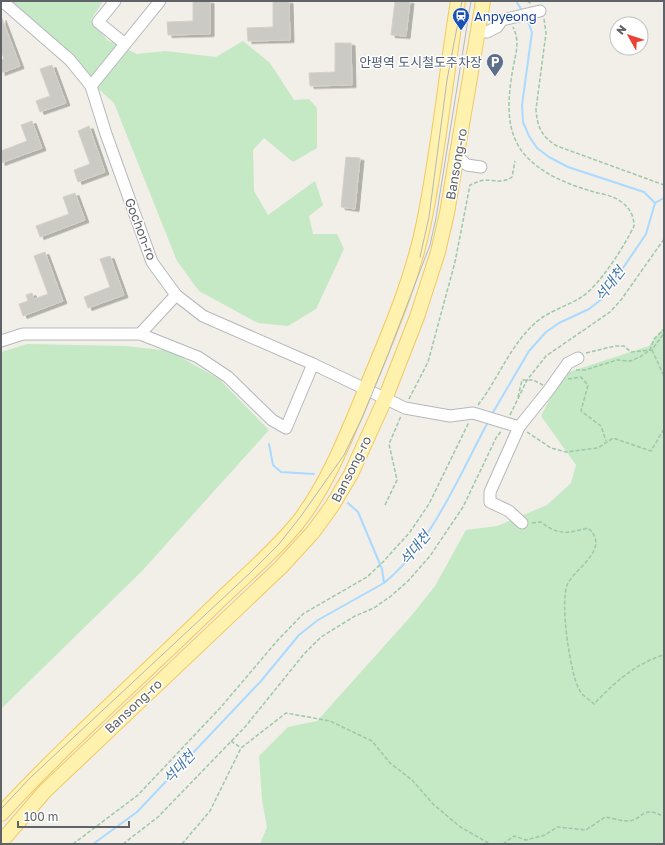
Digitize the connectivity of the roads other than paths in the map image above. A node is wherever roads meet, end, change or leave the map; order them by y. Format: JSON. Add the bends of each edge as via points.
{"nodes":[{"id":1,"x":2,"y":1,"type":"edge"},
{"id":2,"x":115,"y":1,"type":"edge"},
{"id":3,"x":160,"y":1,"type":"edge"},
{"id":4,"x":458,"y":1,"type":"edge"},
{"id":5,"x":482,"y":1,"type":"edge"},
{"id":6,"x":537,"y":12,"type":"road end"},
{"id":7,"x":478,"y":31,"type":"junction"},
{"id":8,"x":125,"y":44,"type":"junction"},
{"id":9,"x":91,"y":86,"type":"junction"},
{"id":10,"x":462,"y":160,"type":"junction"},
{"id":11,"x":481,"y":167,"type":"dead end"},
{"id":12,"x":176,"y":295,"type":"junction"},
{"id":13,"x":140,"y":334,"type":"junction"},
{"id":14,"x":1,"y":342,"type":"edge"},
{"id":15,"x":578,"y":358,"type":"road end"},
{"id":16,"x":313,"y":364,"type":"junction"},
{"id":17,"x":366,"y":389,"type":"junction"},
{"id":18,"x":385,"y":399,"type":"junction"},
{"id":19,"x":519,"y":427,"type":"junction"},
{"id":20,"x":522,"y":523,"type":"road end"},
{"id":21,"x":1,"y":814,"type":"edge"},
{"id":22,"x":1,"y":842,"type":"edge"}],
"edges":[{"from":1,"to":9,"type":"street","via":[[70,60]]},
{"from":2,"to":8,"type":"street","via":[[98,22]]},
{"from":3,"to":8,"type":"street"},
{"from":4,"to":17,"type":"main road","name":"Bansong-ro","via":[[424,222],[404,299]]},
{"from":5,"to":7,"type":"main road","name":"Bansong-ro"},
{"from":6,"to":7,"type":"street","via":[[502,20],[487,32]]},
{"from":7,"to":10,"type":"main road","name":"Bansong-ro"},
{"from":8,"to":9,"type":"street"},
{"from":9,"to":12,"type":"street","name":"Gochon-ro","via":[[152,262]]},
{"from":10,"to":11,"type":"street"},
{"from":10,"to":18,"type":"main road","name":"Bansong-ro","via":[[454,175],[438,252]]},
{"from":12,"to":13,"type":"street"},
{"from":12,"to":16,"type":"street","name":"Gochon-ro","via":[[202,316]]},
{"from":13,"to":14,"type":"street","via":[[23,334]]},
{"from":13,"to":16,"type":"street","via":[[198,357],[228,377],[272,420],[286,428]]},
{"from":15,"to":19,"type":"street","via":[[568,363]]},
{"from":16,"to":17,"type":"street","name":"Gochon-ro"},
{"from":17,"to":18,"type":"street","name":"Gochon-ro"},
{"from":17,"to":21,"type":"main road","name":"Bansong-ro","via":[[324,484],[297,523],[170,649],[31,781]]},
{"from":18,"to":19,"type":"street","name":"Gochon-ro","via":[[405,408],[450,416],[475,413],[504,420]]},
{"from":18,"to":22,"type":"main road","name":"Bansong-ro","via":[[351,474],[332,506],[303,543],[276,572],[45,791]]},
{"from":19,"to":20,"type":"street","via":[[490,492],[490,502],[509,511]]}]}
